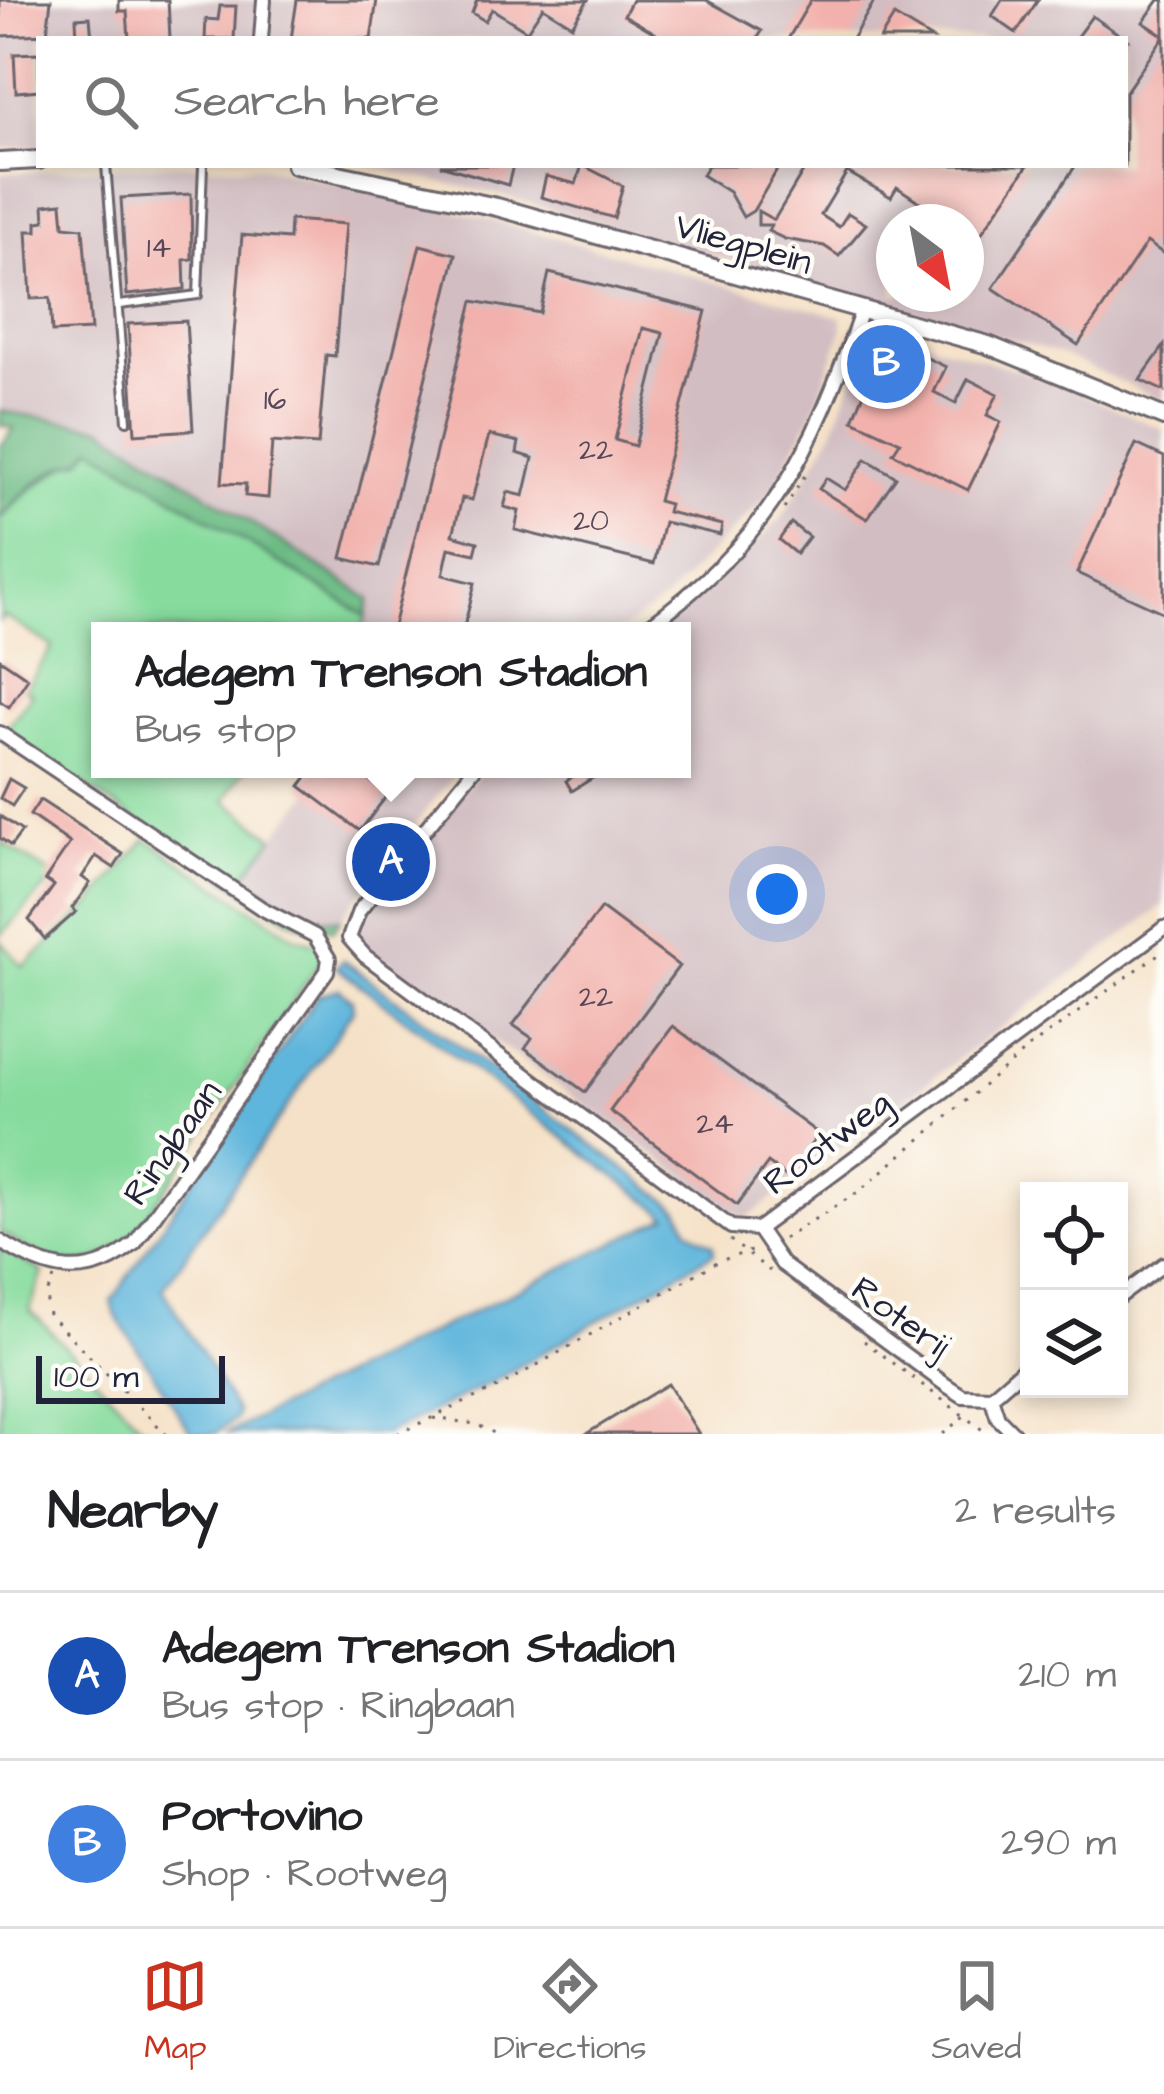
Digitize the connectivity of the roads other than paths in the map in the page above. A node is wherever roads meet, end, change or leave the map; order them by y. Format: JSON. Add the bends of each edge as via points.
{"nodes":[{"id":1,"x":264,"y":0,"type":"edge"},
{"id":2,"x":262,"y":36,"type":"edge"},
{"id":3,"x":36,"y":160,"type":"edge"},
{"id":4,"x":0,"y":162,"type":"edge"},
{"id":5,"x":106,"y":168,"type":"edge"},
{"id":6,"x":203,"y":168,"type":"edge"},
{"id":7,"x":309,"y":168,"type":"edge"},
{"id":8,"x":118,"y":305,"type":"junction"},
{"id":9,"x":862,"y":310,"type":"junction"},
{"id":10,"x":1164,"y":417,"type":"edge"},
{"id":11,"x":127,"y":421,"type":"dead end"},
{"id":12,"x":654,"y":622,"type":"edge"},
{"id":13,"x":0,"y":734,"type":"edge"},
{"id":14,"x":466,"y":778,"type":"edge"},
{"id":15,"x":1164,"y":928,"type":"edge"},
{"id":16,"x":758,"y":1229,"type":"junction"},
{"id":17,"x":0,"y":1241,"type":"edge"},
{"id":18,"x":1164,"y":1264,"type":"edge"},
{"id":19,"x":1128,"y":1290,"type":"edge"},
{"id":20,"x":1020,"y":1372,"type":"edge"},
{"id":21,"x":992,"y":1397,"type":"junction"},
{"id":22,"x":1014,"y":1434,"type":"edge"}],
"edges":[{"from":1,"to":2,"type":"street"},
{"from":3,"to":4,"type":"street"},
{"from":5,"to":8,"type":"lane"},
{"from":6,"to":8,"type":"lane","via":[[198,296]]},
{"from":7,"to":9,"type":"street","name":"Vliegplein","via":[[497,207]]},
{"from":8,"to":11,"type":"lane"},
{"from":9,"to":10,"type":"street","name":"Vliegplein","via":[[1026,358]]},
{"from":9,"to":12,"type":"street","via":[[823,421],[775,506]]},
{"from":13,"to":17,"type":"street","name":"Ringbaan","via":[[326,946],[327,970],[148,1229],[112,1260],[57,1271]]},
{"from":14,"to":16,"type":"street","name":"Rootweg","via":[[359,911],[350,938],[731,1227]]},
{"from":15,"to":16,"type":"street","name":"Rootweg"},
{"from":16,"to":21,"type":"street","name":"Roterij","via":[[782,1264],[946,1385],[963,1396]]},
{"from":18,"to":19,"type":"street"},
{"from":20,"to":21,"type":"street"},
{"from":21,"to":22,"type":"street"}]}
